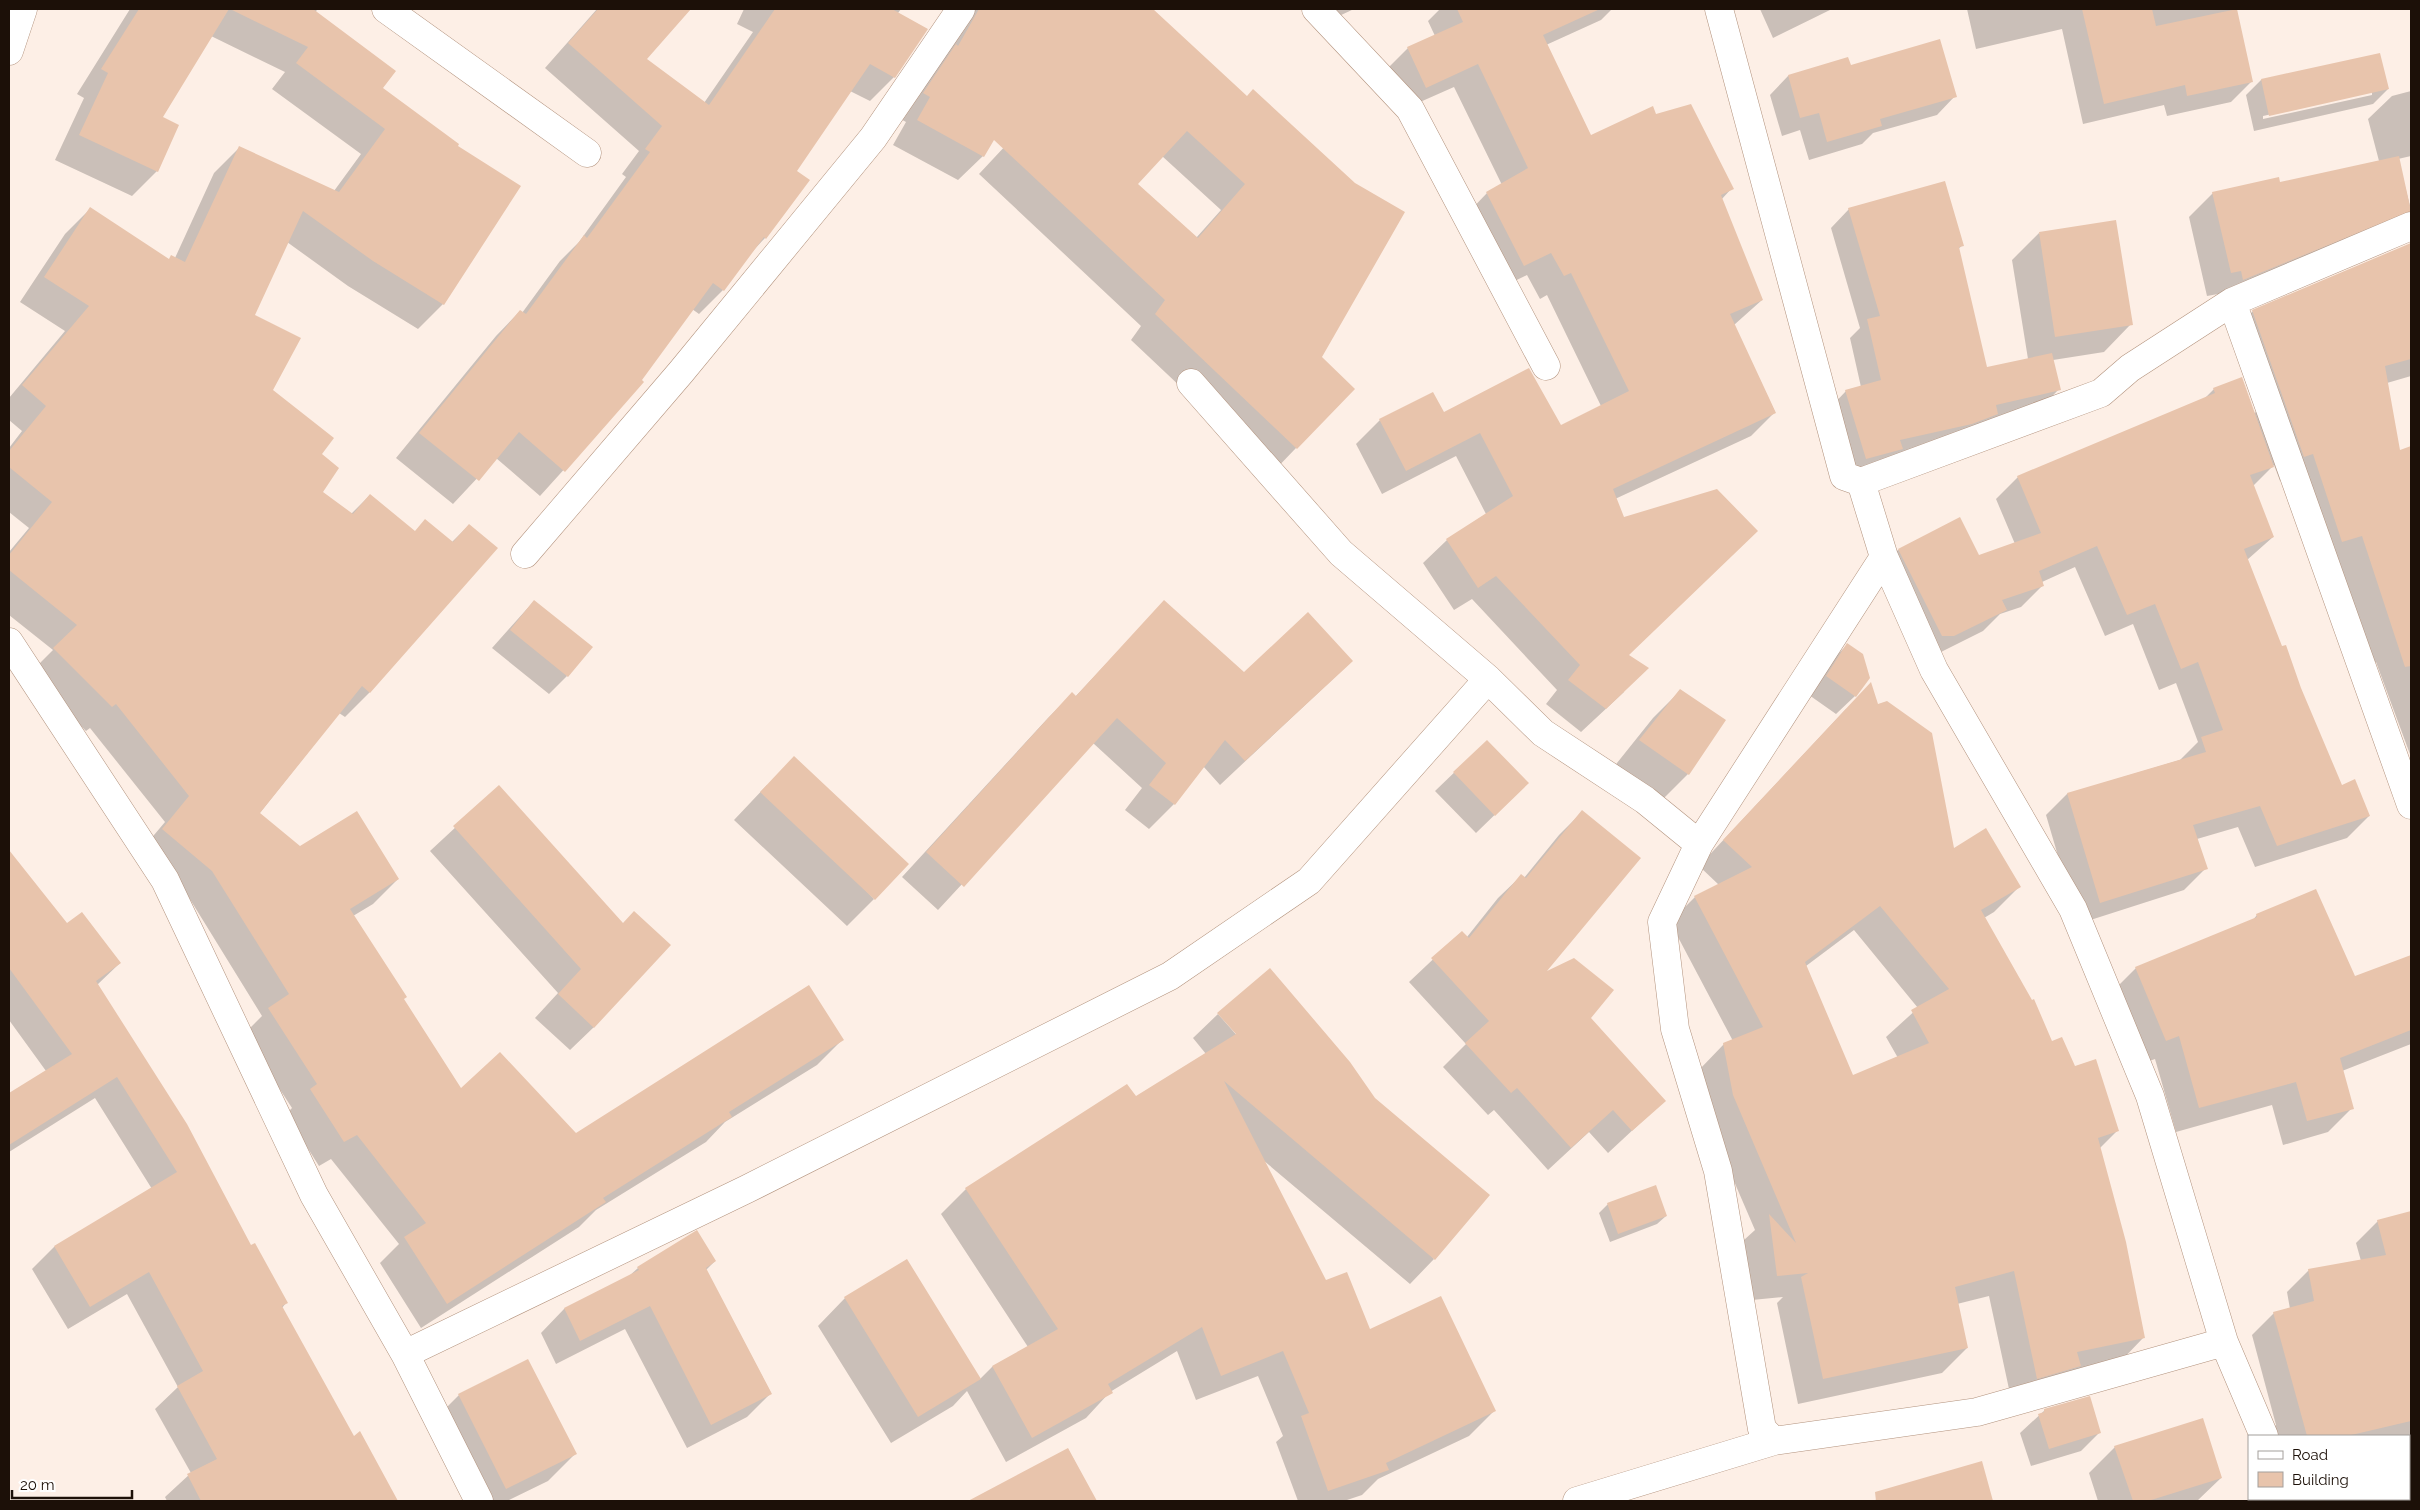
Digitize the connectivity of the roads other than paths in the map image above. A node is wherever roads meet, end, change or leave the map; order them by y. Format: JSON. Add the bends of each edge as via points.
{"nodes":[{"id":1,"x":23,"y":9,"type":"edge"},
{"id":2,"x":386,"y":9,"type":"edge"},
{"id":3,"x":961,"y":9,"type":"edge"},
{"id":4,"x":1316,"y":9,"type":"edge"},
{"id":5,"x":1719,"y":9,"type":"edge"},
{"id":6,"x":9,"y":51,"type":"edge"},
{"id":7,"x":587,"y":153,"type":"dead end"},
{"id":8,"x":2411,"y":226,"type":"edge"},
{"id":9,"x":2232,"y":302,"type":"junction"},
{"id":10,"x":1546,"y":366,"type":"dead end"},
{"id":11,"x":1191,"y":383,"type":"dead end"},
{"id":12,"x":1861,"y":482,"type":"junction"},
{"id":13,"x":524,"y":554,"type":"dead end"},
{"id":14,"x":1884,"y":557,"type":"junction"},
{"id":15,"x":9,"y":642,"type":"edge"},
{"id":16,"x":1488,"y":679,"type":"junction"},
{"id":17,"x":2411,"y":805,"type":"edge"},
{"id":18,"x":1699,"y":844,"type":"junction"},
{"id":19,"x":2224,"y":1342,"type":"junction"},
{"id":20,"x":404,"y":1354,"type":"junction"},
{"id":21,"x":2264,"y":1435,"type":"edge"},
{"id":22,"x":1774,"y":1441,"type":"junction"},
{"id":23,"x":479,"y":1501,"type":"edge"},
{"id":24,"x":1577,"y":1501,"type":"edge"}],
"edges":[{"from":1,"to":6,"type":"street"},
{"from":2,"to":7,"type":"street"},
{"from":3,"to":13,"type":"street","via":[[872,138],[681,372]]},
{"from":4,"to":10,"type":"street","via":[[1410,109]]},
{"from":5,"to":12,"type":"street","via":[[1844,476]]},
{"from":8,"to":9,"type":"street"},
{"from":9,"to":12,"type":"street","via":[[2130,368],[2102,393]]},
{"from":9,"to":17,"type":"street"},
{"from":11,"to":16,"type":"street","via":[[1341,553]]},
{"from":12,"to":14,"type":"street"},
{"from":14,"to":18,"type":"street"},
{"from":14,"to":19,"type":"street","via":[[1934,670],[2073,909],[2150,1096]]},
{"from":15,"to":20,"type":"street","via":[[165,880],[314,1195]]},
{"from":16,"to":18,"type":"street","via":[[1543,733],[1645,800]]},
{"from":16,"to":20,"type":"street","via":[[1309,881],[1170,976],[747,1189]]},
{"from":18,"to":22,"type":"street","via":[[1662,922],[1675,1029],[1718,1171],[1762,1429]]},
{"from":19,"to":21,"type":"street"},
{"from":19,"to":22,"type":"street","via":[[1977,1412]]},
{"from":20,"to":23,"type":"street"},
{"from":22,"to":24,"type":"street"}]}
